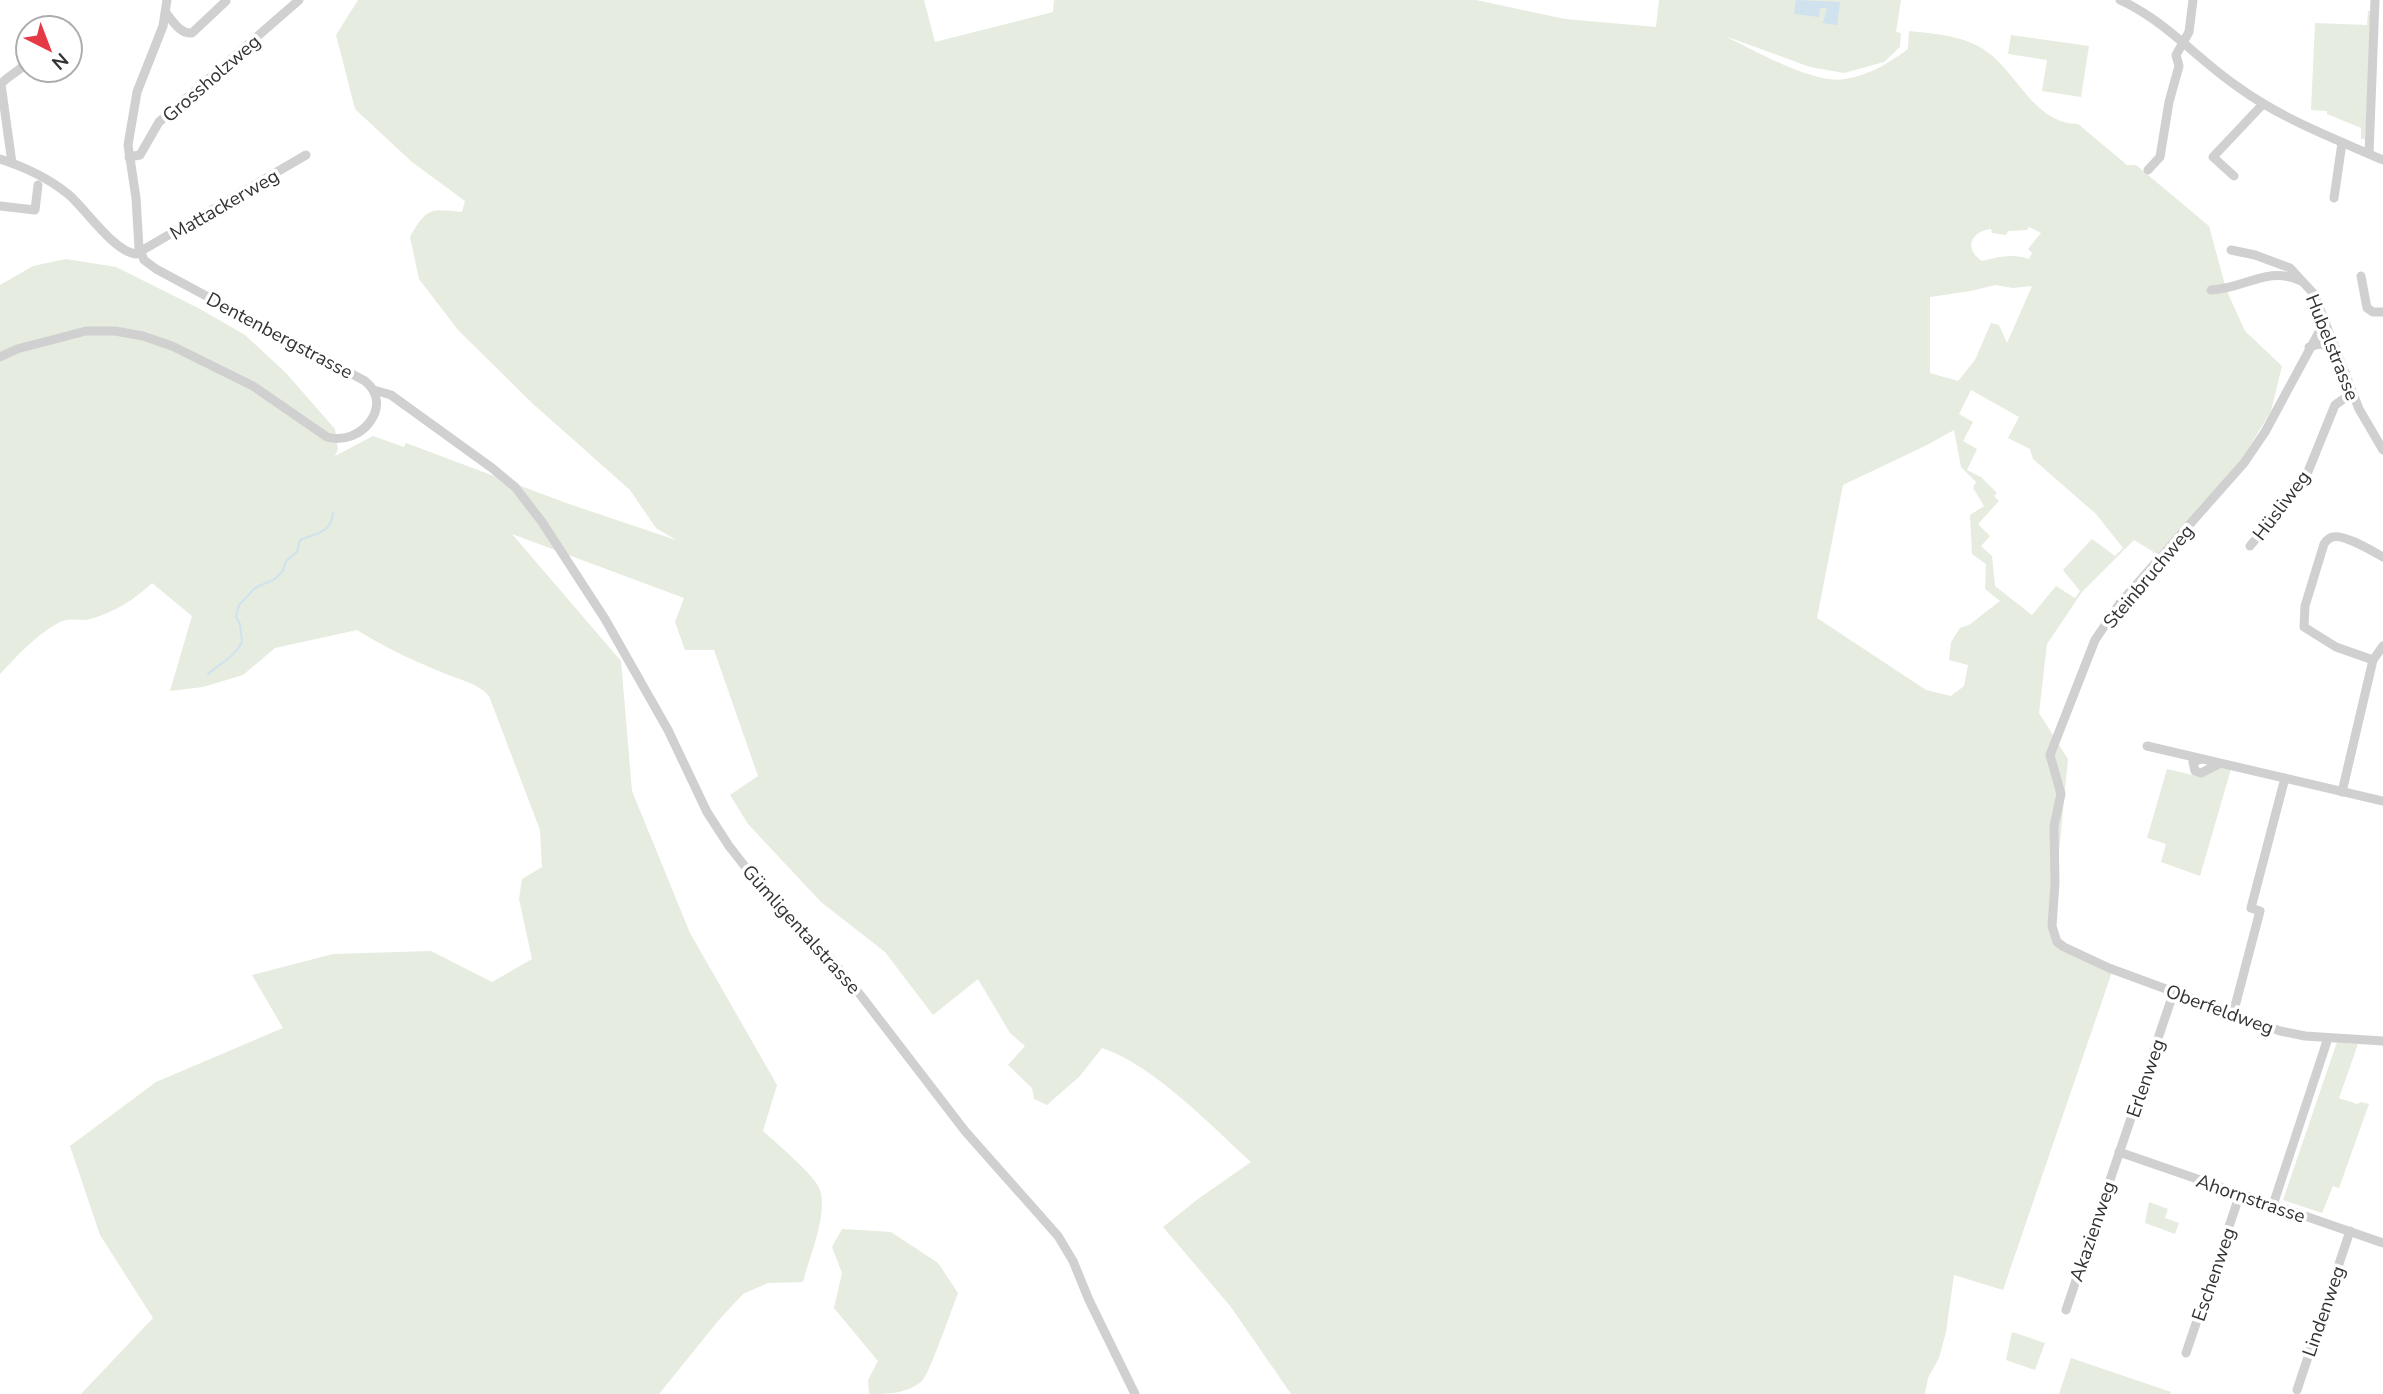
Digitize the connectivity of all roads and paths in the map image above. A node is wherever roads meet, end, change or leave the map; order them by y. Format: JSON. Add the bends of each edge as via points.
{"nodes":[{"id":1,"x":167,"y":0,"type":"edge"},
{"id":2,"x":299,"y":0,"type":"edge"},
{"id":3,"x":2120,"y":0,"type":"edge"},
{"id":4,"x":2193,"y":0,"type":"edge"},
{"id":5,"x":2375,"y":0,"type":"edge"},
{"id":6,"x":226,"y":1,"type":"edge"},
{"id":7,"x":166,"y":13,"type":"junction"},
{"id":8,"x":2184,"y":43,"type":"junction"},
{"id":9,"x":14,"y":73,"type":"edge"},
{"id":10,"x":2263,"y":104,"type":"junction"},
{"id":11,"x":2342,"y":143,"type":"junction"},
{"id":12,"x":2370,"y":154,"type":"junction"},
{"id":13,"x":306,"y":155,"type":"dead end"},
{"id":14,"x":129,"y":157,"type":"junction"},
{"id":15,"x":0,"y":159,"type":"edge"},
{"id":16,"x":2383,"y":160,"type":"edge"},
{"id":17,"x":12,"y":163,"type":"junction"},
{"id":18,"x":2148,"y":170,"type":"dead end"},
{"id":19,"x":2234,"y":176,"type":"dead end"},
{"id":20,"x":38,"y":185,"type":"dead end"},
{"id":21,"x":2334,"y":198,"type":"dead end"},
{"id":22,"x":0,"y":206,"type":"edge"},
{"id":23,"x":2231,"y":250,"type":"dead end"},
{"id":24,"x":140,"y":252,"type":"junction"},
{"id":25,"x":2361,"y":276,"type":"dead end"},
{"id":26,"x":2303,"y":282,"type":"junction"},
{"id":27,"x":2211,"y":290,"type":"dead end"},
{"id":28,"x":2383,"y":312,"type":"edge"},
{"id":29,"x":2325,"y":321,"type":"junction"},
{"id":30,"x":2309,"y":347,"type":"junction"},
{"id":31,"x":2334,"y":349,"type":"junction"},
{"id":32,"x":0,"y":357,"type":"edge"},
{"id":33,"x":374,"y":390,"type":"junction"},
{"id":34,"x":2352,"y":393,"type":"junction"},
{"id":35,"x":2383,"y":450,"type":"edge"},
{"id":36,"x":2250,"y":547,"type":"dead end"},
{"id":37,"x":2383,"y":556,"type":"edge"},
{"id":38,"x":2383,"y":646,"type":"edge"},
{"id":39,"x":2373,"y":660,"type":"junction"},
{"id":40,"x":2147,"y":746,"type":"dead end"},
{"id":41,"x":2285,"y":778,"type":"junction"},
{"id":42,"x":2342,"y":792,"type":"junction"},
{"id":43,"x":2383,"y":801,"type":"edge"},
{"id":44,"x":2064,"y":947,"type":"joint"},
{"id":45,"x":2171,"y":1003,"type":"dead end"},
{"id":46,"x":2233,"y":1014,"type":"junction"},
{"id":47,"x":2328,"y":1038,"type":"junction"},
{"id":48,"x":2383,"y":1041,"type":"edge"},
{"id":49,"x":2119,"y":1152,"type":"junction"},
{"id":50,"x":2240,"y":1194,"type":"junction"},
{"id":51,"x":2273,"y":1205,"type":"junction"},
{"id":52,"x":2350,"y":1231,"type":"junction"},
{"id":53,"x":2383,"y":1243,"type":"edge"},
{"id":54,"x":2066,"y":1310,"type":"dead end"},
{"id":55,"x":2186,"y":1353,"type":"dead end"},
{"id":56,"x":2297,"y":1390,"type":"dead end"},
{"id":57,"x":1135,"y":1394,"type":"edge"}],
"edges":[{"from":1,"to":7,"type":"street"},
{"from":2,"to":14,"type":"street","name":"Grossholzweg","via":[[159,122],[140,155]]},
{"from":3,"to":8,"type":"street","via":[[2155,19]]},
{"from":4,"to":8,"type":"street"},
{"from":5,"to":12,"type":"street"},
{"from":6,"to":7,"type":"street","via":[[192,33],[183,31]]},
{"from":7,"to":14,"type":"street","via":[[134,104]]},
{"from":8,"to":10,"type":"street"},
{"from":8,"to":18,"type":"street","via":[[2176,55],[2179,66],[2160,157]]},
{"from":9,"to":17,"type":"street","via":[[1,84]]},
{"from":10,"to":11,"type":"street"},
{"from":10,"to":19,"type":"street","via":[[2213,158]]},
{"from":11,"to":12,"type":"street"},
{"from":11,"to":21,"type":"street"},
{"from":12,"to":16,"type":"street"},
{"from":13,"to":24,"type":"street","name":"Mattackerweg"},
{"from":14,"to":24,"type":"street"},
{"from":15,"to":17,"type":"street","name":"Dentenbergstrasse"},
{"from":17,"to":24,"type":"street","name":"Dentenbergstrasse","via":[[68,194],[128,253]]},
{"from":20,"to":22,"type":"street","via":[[35,210]]},
{"from":23,"to":26,"type":"street","name":"Hubelstrasse","via":[[2285,266]]},
{"from":24,"to":33,"type":"street","name":"Dentenbergstrasse","via":[[156,269],[352,373]]},
{"from":25,"to":28,"type":"street","via":[[2367,307]]},
{"from":26,"to":27,"type":"street","name":"Hubelstrasse","via":[[2275,275]]},
{"from":26,"to":29,"type":"street","name":"Hubelstrasse","via":[[2316,297]]},
{"from":29,"to":30,"type":"street","name":"Steinbruchweg"},
{"from":29,"to":31,"type":"street","name":"Hubelstrasse"},
{"from":30,"to":31,"type":"street","via":[[2320,344]]},
{"from":30,"to":44,"type":"street","name":"Steinbruchweg","via":[[2244,463],[2120,603],[2095,640],[2081,673],[2050,755],[2061,794],[2054,826],[2052,926]]},
{"from":31,"to":34,"type":"street","name":"Hubelstrasse"},
{"from":32,"to":33,"type":"street","name":"Dentenbergstrasse","via":[[86,331],[143,336],[253,386],[322,434],[337,439],[354,436],[367,427],[374,410]]},
{"from":33,"to":57,"type":"street","name":"Gümligentalstrasse","via":[[391,395],[492,468],[542,522],[605,619],[729,846],[778,909],[848,979],[965,1131],[1058,1236]]},
{"from":34,"to":35,"type":"street","name":"Hubelstrasse"},
{"from":34,"to":36,"type":"street","name":"Hüsliweg","via":[[2335,405],[2305,479]]},
{"from":37,"to":39,"type":"street","via":[[2344,538],[2329,538],[2323,544],[2305,606],[2304,627],[2336,647]]},
{"from":38,"to":39,"type":"street"},
{"from":39,"to":42,"type":"street"},
{"from":40,"to":41,"type":"street"},
{"from":41,"to":42,"type":"street"},
{"from":41,"to":46,"type":"street","via":[[2250,908],[2260,911]]},
{"from":42,"to":43,"type":"street"},
{"from":44,"to":46,"type":"street","name":"Oberfeldweg"},
{"from":45,"to":49,"type":"street","name":"Erlenweg"},
{"from":46,"to":47,"type":"street","name":"Oberfeldweg","via":[[2280,1031]]},
{"from":47,"to":48,"type":"street","name":"Oberfeldweg"},
{"from":47,"to":51,"type":"street"},
{"from":49,"to":50,"type":"street","name":"Ahornstrasse"},
{"from":49,"to":54,"type":"street","name":"Akazienweg"},
{"from":50,"to":51,"type":"street","name":"Ahornstrasse"},
{"from":50,"to":55,"type":"street","name":"Eschenweg"},
{"from":51,"to":52,"type":"street","name":"Ahornstrasse"},
{"from":52,"to":53,"type":"street","name":"Ahornstrasse"},
{"from":52,"to":56,"type":"street","name":"Lindenweg"}]}
